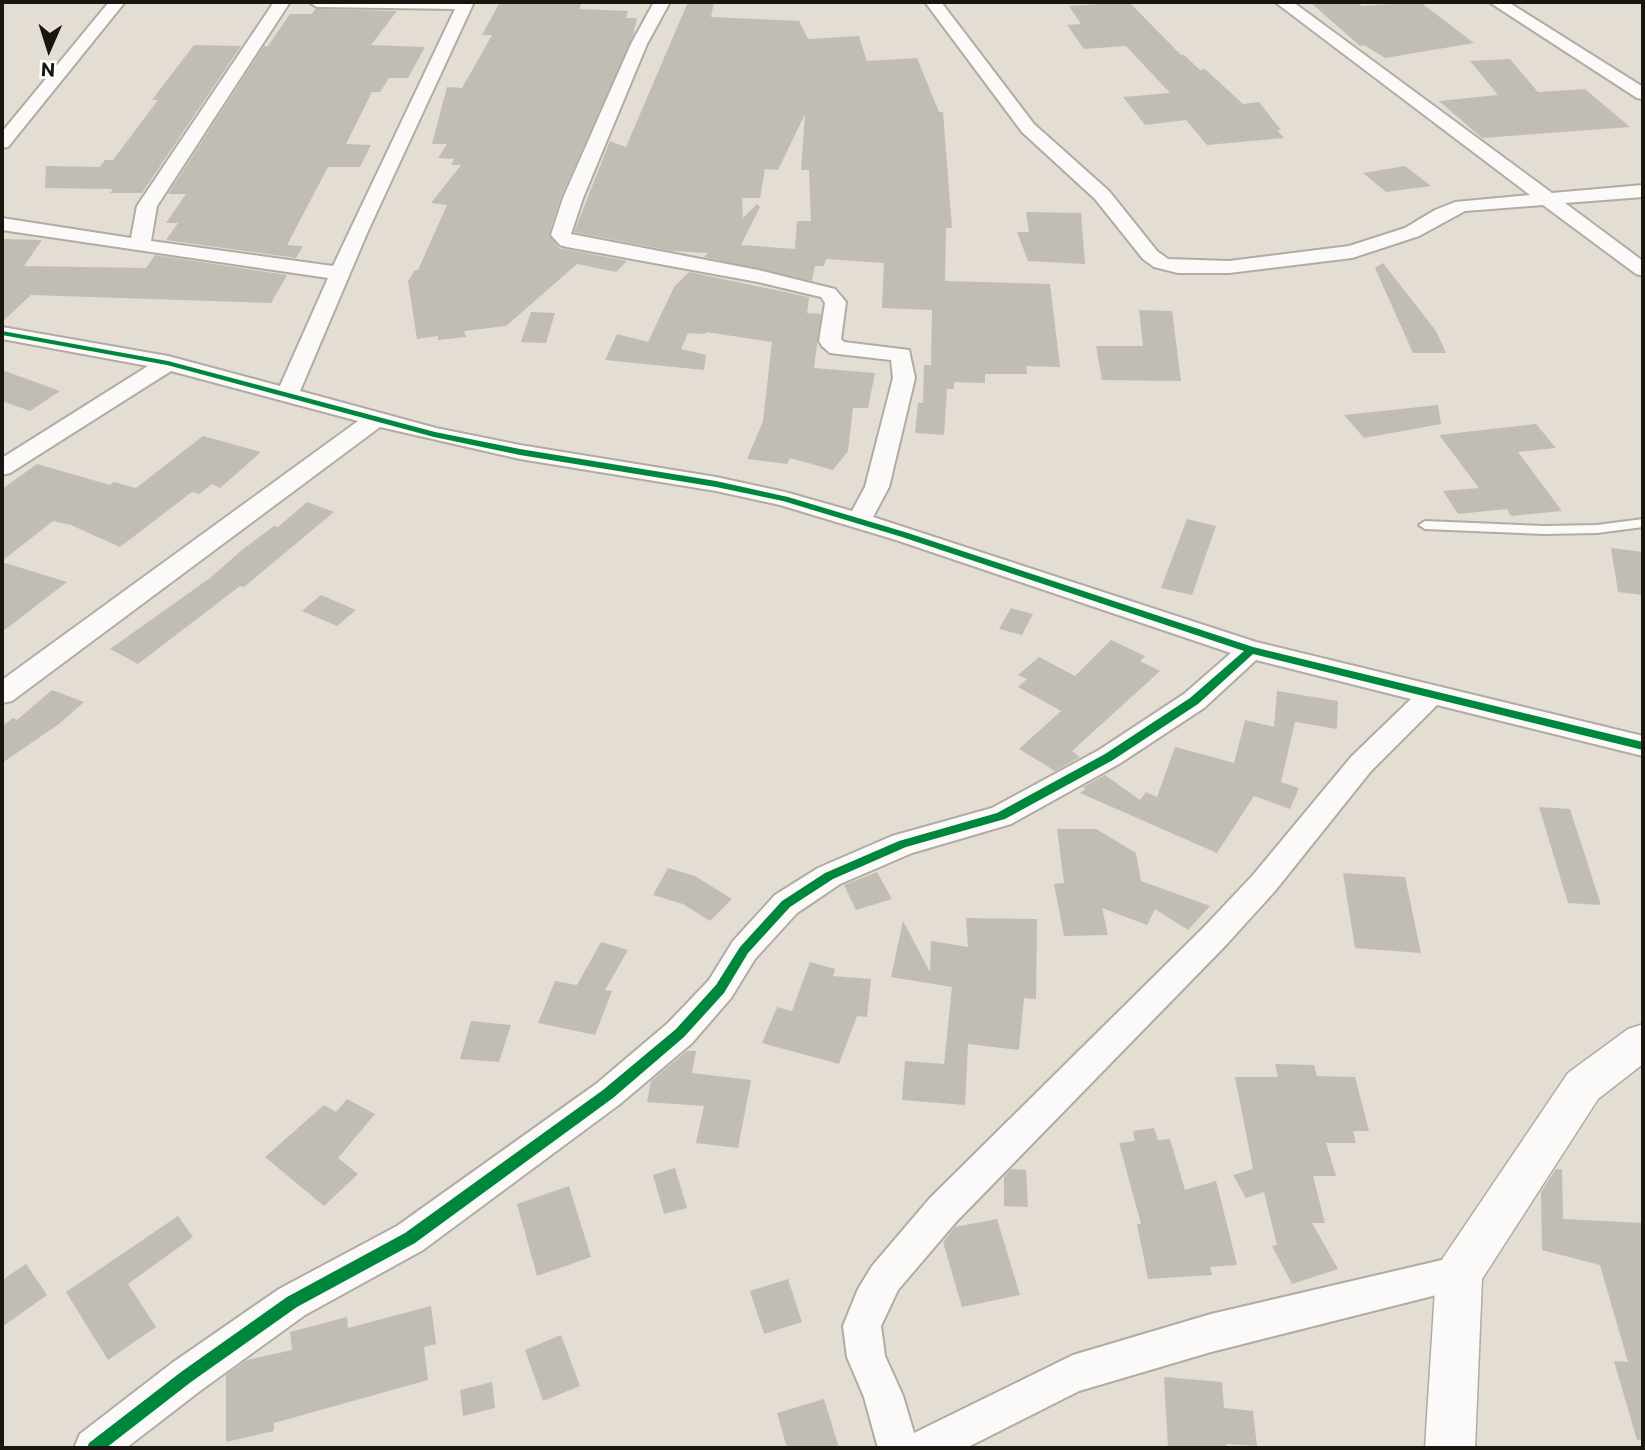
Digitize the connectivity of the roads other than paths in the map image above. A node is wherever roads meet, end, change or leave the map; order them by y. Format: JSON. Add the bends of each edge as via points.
{"nodes":[{"id":1,"x":117,"y":2,"type":"edge"},
{"id":2,"x":282,"y":2,"type":"edge"},
{"id":3,"x":317,"y":2,"type":"edge"},
{"id":4,"x":662,"y":2,"type":"edge"},
{"id":5,"x":933,"y":2,"type":"edge"},
{"id":6,"x":1283,"y":2,"type":"edge"},
{"id":7,"x":1497,"y":2,"type":"edge"},
{"id":8,"x":466,"y":3,"type":"edge"},
{"id":9,"x":1643,"y":94,"type":"edge"},
{"id":10,"x":2,"y":110,"type":"edge"},
{"id":11,"x":29,"y":111,"type":"junction"},
{"id":12,"x":2,"y":143,"type":"edge"},
{"id":13,"x":1643,"y":191,"type":"edge"},
{"id":14,"x":1546,"y":197,"type":"junction"},
{"id":15,"x":2,"y":224,"type":"edge"},
{"id":16,"x":140,"y":245,"type":"junction"},
{"id":17,"x":1643,"y":271,"type":"edge"},
{"id":18,"x":339,"y":273,"type":"junction"},
{"id":19,"x":2,"y":333,"type":"edge"},
{"id":20,"x":168,"y":363,"type":"junction"},
{"id":21,"x":288,"y":393,"type":"junction"},
{"id":22,"x":378,"y":417,"type":"junction"},
{"id":23,"x":2,"y":468,"type":"edge"},
{"id":24,"x":859,"y":521,"type":"junction"},
{"id":25,"x":1643,"y":523,"type":"edge"},
{"id":26,"x":1425,"y":525,"type":"dead end"},
{"id":27,"x":1251,"y":650,"type":"junction"},
{"id":28,"x":1433,"y":693,"type":"junction"},
{"id":29,"x":2,"y":694,"type":"edge"},
{"id":30,"x":1643,"y":746,"type":"edge"},
{"id":31,"x":1643,"y":1041,"type":"edge"},
{"id":32,"x":1459,"y":1274,"type":"junction"},
{"id":33,"x":94,"y":1448,"type":"edge"},
{"id":34,"x":898,"y":1448,"type":"edge"},
{"id":35,"x":926,"y":1448,"type":"edge"},
{"id":36,"x":1450,"y":1448,"type":"edge"}],
"edges":[{"from":1,"to":11,"type":"street"},
{"from":2,"to":16,"type":"street","via":[[147,206]]},
{"from":3,"to":8,"type":"street"},
{"from":4,"to":24,"type":"street","via":[[639,44],[561,235],[567,241],[828,293],[836,302],[830,341],[838,348],[901,355],[904,378],[877,487]]},
{"from":5,"to":14,"type":"street","via":[[1028,128],[1102,195],[1150,255],[1161,262],[1178,267],[1229,267],[1352,252],[1412,232],[1462,206]]},
{"from":6,"to":14,"type":"street"},
{"from":7,"to":9,"type":"street"},
{"from":8,"to":18,"type":"street"},
{"from":10,"to":11,"type":"street"},
{"from":11,"to":12,"type":"street"},
{"from":13,"to":14,"type":"street"},
{"from":14,"to":17,"type":"street"},
{"from":15,"to":16,"type":"street"},
{"from":16,"to":18,"type":"street"},
{"from":18,"to":21,"type":"street"},
{"from":19,"to":20,"type":"street"},
{"from":20,"to":21,"type":"street"},
{"from":20,"to":23,"type":"street"},
{"from":21,"to":22,"type":"street"},
{"from":22,"to":24,"type":"street","via":[[508,449],[774,497]]},
{"from":22,"to":29,"type":"street"},
{"from":24,"to":27,"type":"street"},
{"from":25,"to":26,"type":"lane","via":[[1544,530]]},
{"from":27,"to":28,"type":"street"},
{"from":27,"to":33,"type":"street","via":[[1183,708],[1109,757],[1001,816],[903,844],[829,876],[786,904],[680,1033],[608,1094],[410,1238],[292,1302]]},
{"from":28,"to":30,"type":"street"},
{"from":28,"to":34,"type":"street","via":[[1362,764],[1223,927],[952,1201],[885,1278],[862,1326],[866,1357]]},
{"from":31,"to":32,"type":"street","via":[[1583,1086]]},
{"from":32,"to":35,"type":"street","via":[[1211,1333],[1073,1374]]},
{"from":32,"to":36,"type":"street"}]}
